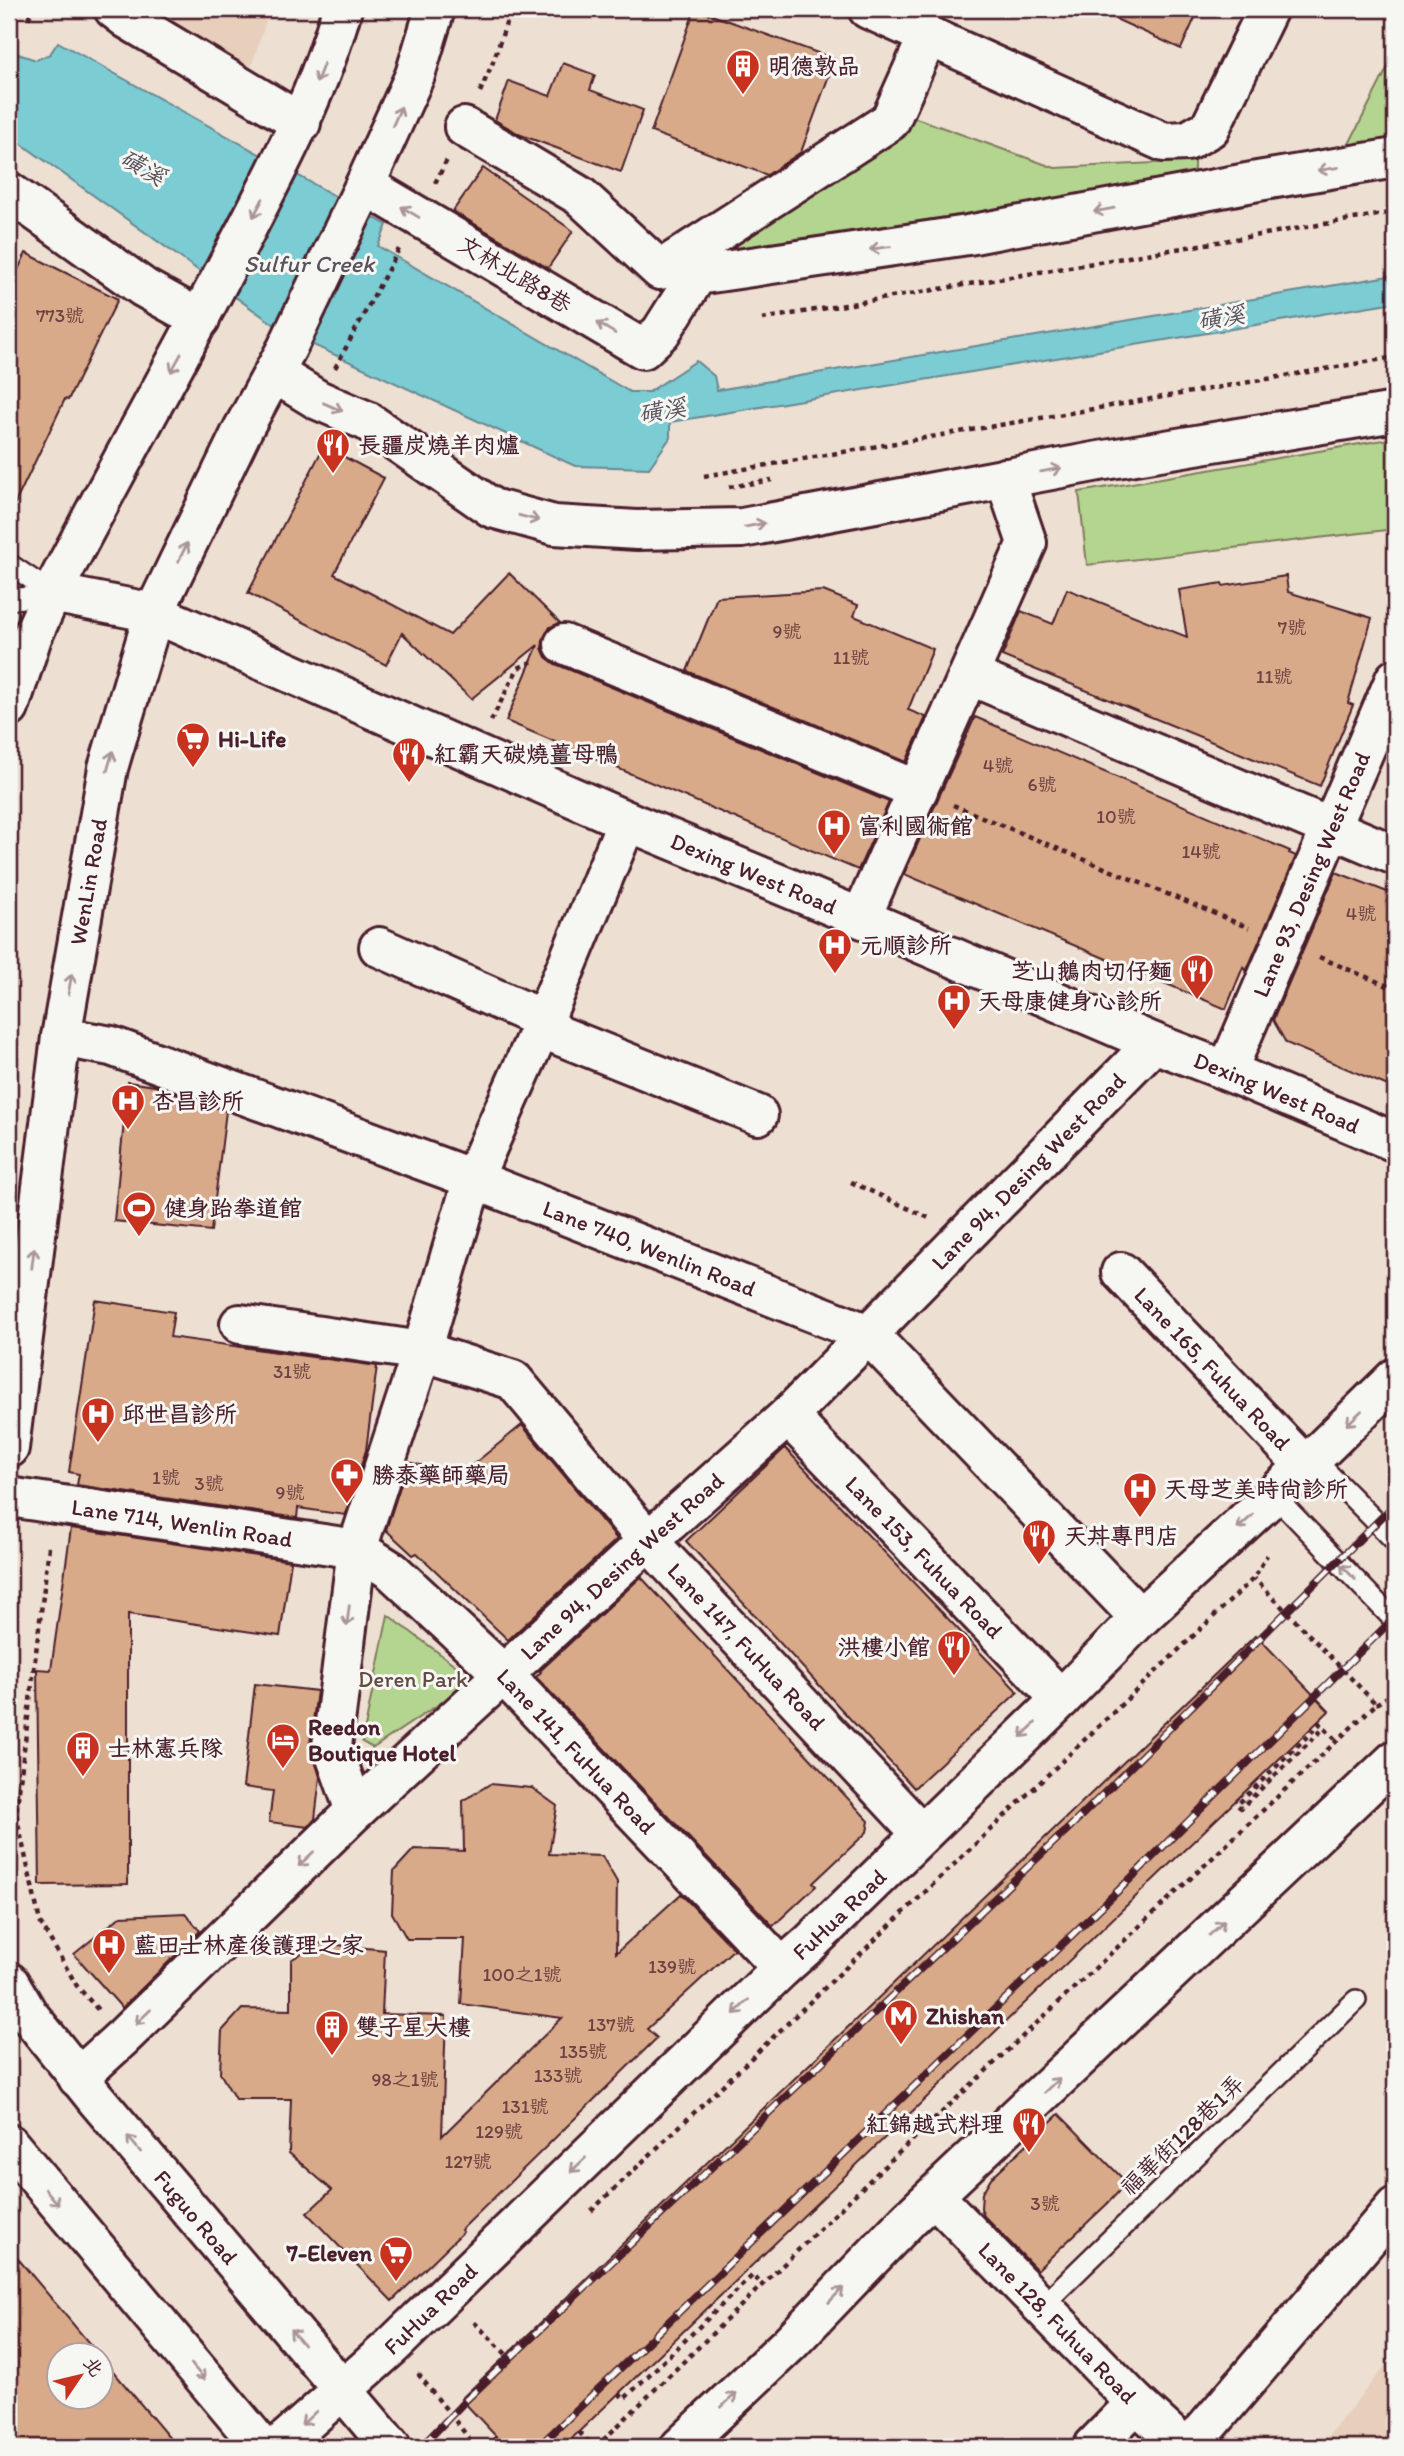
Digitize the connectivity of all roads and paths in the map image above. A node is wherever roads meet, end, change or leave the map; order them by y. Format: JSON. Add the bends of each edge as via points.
{"nodes":[{"id":1,"x":19,"y":9,"type":"edge"},
{"id":2,"x":114,"y":9,"type":"edge"},
{"id":3,"x":342,"y":9,"type":"edge"},
{"id":4,"x":435,"y":9,"type":"edge"},
{"id":5,"x":868,"y":9,"type":"edge"},
{"id":6,"x":1268,"y":9,"type":"edge"},
{"id":7,"x":35,"y":20,"type":"dead end"},
{"id":8,"x":928,"y":36,"type":"junction"},
{"id":9,"x":464,"y":127,"type":"dead end"},
{"id":10,"x":295,"y":135,"type":"junction"},
{"id":11,"x":1395,"y":158,"type":"edge"},
{"id":12,"x":9,"y":192,"type":"edge"},
{"id":13,"x":361,"y":192,"type":"junction"},
{"id":14,"x":1395,"y":212,"type":"edge"},
{"id":15,"x":400,"y":247,"type":"dead end"},
{"id":16,"x":201,"y":319,"type":"junction"},
{"id":17,"x":762,"y":319,"type":"dead end"},
{"id":18,"x":1395,"y":357,"type":"edge"},
{"id":19,"x":280,"y":361,"type":"junction"},
{"id":20,"x":335,"y":369,"type":"dead end"},
{"id":21,"x":1395,"y":412,"type":"edge"},
{"id":22,"x":704,"y":476,"type":"dead end"},
{"id":23,"x":1004,"y":478,"type":"junction"},
{"id":24,"x":775,"y":480,"type":"dead end"},
{"id":25,"x":722,"y":489,"type":"dead end"},
{"id":26,"x":9,"y":564,"type":"edge"},
{"id":27,"x":52,"y":593,"type":"junction"},
{"id":28,"x":9,"y":600,"type":"edge"},
{"id":29,"x":155,"y":613,"type":"junction"},
{"id":30,"x":564,"y":644,"type":"joint"},
{"id":31,"x":969,"y":675,"type":"junction"},
{"id":32,"x":1395,"y":679,"type":"edge"},
{"id":33,"x":9,"y":708,"type":"edge"},
{"id":34,"x":474,"y":754,"type":"junction"},
{"id":35,"x":918,"y":790,"type":"junction"},
{"id":36,"x":627,"y":821,"type":"junction"},
{"id":37,"x":1332,"y":828,"type":"junction"},
{"id":38,"x":1395,"y":855,"type":"edge"},
{"id":39,"x":862,"y":918,"type":"junction"},
{"id":40,"x":1283,"y":942,"type":"junction"},
{"id":41,"x":379,"y":947,"type":"dead end"},
{"id":42,"x":1395,"y":989,"type":"edge"},
{"id":43,"x":544,"y":1020,"type":"junction"},
{"id":44,"x":61,"y":1037,"type":"junction"},
{"id":45,"x":1154,"y":1043,"type":"junction"},
{"id":46,"x":1227,"y":1071,"type":"junction"},
{"id":47,"x":758,"y":1115,"type":"dead end"},
{"id":48,"x":1395,"y":1142,"type":"edge"},
{"id":49,"x":473,"y":1179,"type":"junction"},
{"id":50,"x":851,"y":1182,"type":"dead end"},
{"id":51,"x":965,"y":1235,"type":"junction"},
{"id":52,"x":1121,"y":1272,"type":"dead end"},
{"id":53,"x":240,"y":1324,"type":"dead end"},
{"id":54,"x":868,"y":1334,"type":"junction"},
{"id":55,"x":422,"y":1350,"type":"junction"},
{"id":56,"x":1391,"y":1390,"type":"edge"},
{"id":57,"x":788,"y":1416,"type":"junction"},
{"id":58,"x":9,"y":1448,"type":"edge"},
{"id":59,"x":1309,"y":1462,"type":"junction"},
{"id":60,"x":1274,"y":1495,"type":"junction"},
{"id":61,"x":9,"y":1497,"type":"edge"},
{"id":62,"x":648,"y":1541,"type":"junction"},
{"id":63,"x":1395,"y":1541,"type":"edge"},
{"id":64,"x":49,"y":1547,"type":"dead end"},
{"id":65,"x":357,"y":1549,"type":"junction"},
{"id":66,"x":1140,"y":1618,"type":"junction"},
{"id":67,"x":1395,"y":1620,"type":"edge"},
{"id":68,"x":503,"y":1674,"type":"junction"},
{"id":69,"x":1395,"y":1692,"type":"edge"},
{"id":70,"x":1061,"y":1699,"type":"junction"},
{"id":71,"x":1376,"y":1704,"type":"junction"},
{"id":72,"x":1318,"y":1722,"type":"dead end"},
{"id":73,"x":1337,"y":1741,"type":"junction"},
{"id":74,"x":1395,"y":1760,"type":"edge"},
{"id":75,"x":355,"y":1811,"type":"junction"},
{"id":76,"x":921,"y":1833,"type":"junction"},
{"id":77,"x":782,"y":1968,"type":"junction"},
{"id":78,"x":9,"y":1982,"type":"edge"},
{"id":79,"x":1356,"y":2000,"type":"dead end"},
{"id":80,"x":123,"y":2037,"type":"junction"},
{"id":81,"x":78,"y":2078,"type":"junction"},
{"id":82,"x":9,"y":2144,"type":"edge"},
{"id":83,"x":934,"y":2196,"type":"junction"},
{"id":84,"x":1395,"y":2207,"type":"edge"},
{"id":85,"x":586,"y":2216,"type":"dead end"},
{"id":86,"x":762,"y":2286,"type":"junction"},
{"id":87,"x":1042,"y":2305,"type":"junction"},
{"id":88,"x":465,"y":2331,"type":"dead end"},
{"id":89,"x":507,"y":2355,"type":"dead end"},
{"id":90,"x":428,"y":2366,"type":"dead end"},
{"id":91,"x":340,"y":2389,"type":"junction"},
{"id":92,"x":619,"y":2393,"type":"dead end"},
{"id":93,"x":1136,"y":2403,"type":"junction"},
{"id":94,"x":579,"y":2432,"type":"dead end"},
{"id":95,"x":497,"y":2437,"type":"dead end"},
{"id":96,"x":262,"y":2447,"type":"edge"},
{"id":97,"x":278,"y":2447,"type":"edge"},
{"id":98,"x":391,"y":2447,"type":"edge"},
{"id":99,"x":476,"y":2447,"type":"edge"},
{"id":100,"x":486,"y":2447,"type":"edge"},
{"id":101,"x":595,"y":2447,"type":"edge"},
{"id":102,"x":680,"y":2447,"type":"edge"},
{"id":103,"x":1093,"y":2447,"type":"edge"},
{"id":104,"x":1184,"y":2447,"type":"edge"},
{"id":105,"x":1190,"y":2447,"type":"edge"}],
"edges":[{"from":1,"to":7,"type":"path"},
{"from":2,"to":10,"type":"street"},
{"from":3,"to":10,"type":"street","one_way":true},
{"from":13,"to":4,"type":"street","name":"WenLin Road","one_way":true,"via":[[415,75]]},
{"from":5,"to":8,"type":"street"},
{"from":6,"to":8,"type":"street","via":[[1210,128],[1187,141],[1164,142]]},
{"from":8,"to":9,"type":"street","via":[[890,121],[660,270],[580,196]]},
{"from":10,"to":16,"type":"street","one_way":true},
{"from":11,"to":13,"type":"street","name":"文林北路8巷","one_way":true,"via":[[968,235],[696,275],[643,349]]},
{"from":12,"to":16,"type":"street","via":[[145,288]]},
{"from":13,"to":19,"type":"street","name":"WenLin Road"},
{"from":14,"to":17,"type":"path"},
{"from":15,"to":20,"type":"path"},
{"from":16,"to":27,"type":"street","one_way":true},
{"from":18,"to":22,"type":"path"},
{"from":19,"to":23,"type":"street","one_way":true,"via":[[318,400],[367,421],[492,508],[554,525],[637,530],[742,528]]},
{"from":29,"to":19,"type":"street","name":"WenLin Road","one_way":true},
{"from":23,"to":21,"type":"street","one_way":true},
{"from":23,"to":31,"type":"street","via":[[1027,543]]},
{"from":24,"to":25,"type":"path"},
{"from":26,"to":27,"type":"lane"},
{"from":27,"to":28,"type":"lane"},
{"from":27,"to":29,"type":"street","name":"Dexing West Road"},
{"from":27,"to":33,"type":"street"},
{"from":29,"to":34,"type":"street","name":"Dexing West Road"},
{"from":44,"to":29,"type":"street","name":"WenLin Road","one_way":true,"via":[[108,768]]},
{"from":30,"to":34,"type":"path","via":[[518,668]]},
{"from":30,"to":35,"type":"street"},
{"from":31,"to":35,"type":"street"},
{"from":31,"to":37,"type":"street"},
{"from":32,"to":37,"type":"street","name":"Lane 93, Desing West Road"},
{"from":34,"to":36,"type":"street","name":"Dexing West Road"},
{"from":35,"to":39,"type":"street"},
{"from":35,"to":40,"type":"path"},
{"from":36,"to":39,"type":"street","name":"Dexing West Road"},
{"from":36,"to":43,"type":"street"},
{"from":37,"to":38,"type":"street"},
{"from":37,"to":40,"type":"street","name":"Lane 93, Desing West Road"},
{"from":39,"to":45,"type":"street","name":"Dexing West Road"},
{"from":40,"to":42,"type":"path"},
{"from":40,"to":46,"type":"street","name":"Lane 93, Desing West Road"},
{"from":41,"to":43,"type":"street"},
{"from":43,"to":47,"type":"street","via":[[558,1035]]},
{"from":43,"to":49,"type":"street"},
{"from":44,"to":49,"type":"street","name":"Lane 740, Wenlin Road","via":[[111,1046]]},
{"from":58,"to":44,"type":"street","name":"WenLin Road","one_way":true},
{"from":45,"to":46,"type":"street","name":"Dexing West Road"},
{"from":45,"to":51,"type":"street","name":"Lane 94, Desing West Road"},
{"from":46,"to":48,"type":"street","name":"Dexing West Road"},
{"from":49,"to":54,"type":"street","name":"Lane 740, Wenlin Road"},
{"from":49,"to":55,"type":"street"},
{"from":50,"to":51,"type":"path"},
{"from":51,"to":54,"type":"street","name":"Lane 94, Desing West Road"},
{"from":52,"to":59,"type":"street","name":"Lane 165, Fuhua Road"},
{"from":53,"to":55,"type":"street","name":"Lane 147, FuHua Road"},
{"from":54,"to":57,"type":"street","name":"Lane 94, Desing West Road"},
{"from":54,"to":66,"type":"street","name":"Lane 740, Wenlin Road"},
{"from":55,"to":62,"type":"street","name":"Lane 147, FuHua Road","via":[[513,1380]]},
{"from":55,"to":65,"type":"street"},
{"from":56,"to":59,"type":"street","name":"FuHua Road","one_way":true},
{"from":57,"to":62,"type":"street","name":"Lane 94, Desing West Road"},
{"from":57,"to":70,"type":"street","name":"Lane 153, Fuhua Road"},
{"from":59,"to":60,"type":"street","name":"FuHua Road"},
{"from":59,"to":63,"type":"lane"},
{"from":60,"to":66,"type":"street","name":"FuHua Road","one_way":true},
{"from":67,"to":60,"type":"lane","one_way":true},
{"from":61,"to":65,"type":"street","name":"Lane 714, Wenlin Road"},
{"from":62,"to":68,"type":"street","name":"Lane 94, Desing West Road"},
{"from":62,"to":76,"type":"street","name":"Lane 147, FuHua Road"},
{"from":64,"to":80,"type":"path","via":[[16,1814],[40,1922],[77,1986]]},
{"from":65,"to":68,"type":"street","name":"Lane 141, FuHua Road","via":[[392,1571]]},
{"from":65,"to":75,"type":"street","one_way":true,"via":[[331,1746]]},
{"from":66,"to":70,"type":"street","name":"FuHua Road"},
{"from":68,"to":75,"type":"street","name":"Lane 94, Desing West Road"},
{"from":68,"to":77,"type":"street","name":"Lane 141, FuHua Road"},
{"from":69,"to":71,"type":"path"},
{"from":70,"to":76,"type":"street","name":"FuHua Road","one_way":true},
{"from":71,"to":73,"type":"path"},
{"from":71,"to":85,"type":"path","via":[[1254,1578]]},
{"from":72,"to":73,"type":"path","via":[[1237,1804],[1241,1808],[1324,1728]]},
{"from":73,"to":86,"type":"path"},
{"from":83,"to":74,"type":"street","one_way":true},
{"from":75,"to":80,"type":"street","name":"Lane 94, Desing West Road","one_way":true},
{"from":76,"to":77,"type":"street","name":"FuHua Road"},
{"from":77,"to":91,"type":"street","name":"FuHua Road","one_way":true,"via":[[392,2346]]},
{"from":78,"to":81,"type":"street","name":"Fuguo Road"},
{"from":79,"to":87,"type":"lane","name":"福華街128巷1弄"},
{"from":80,"to":81,"type":"street","name":"Lane 94, Desing West Road"},
{"from":91,"to":81,"type":"street","name":"Fuguo Road","one_way":true},
{"from":82,"to":96,"type":"street","one_way":true},
{"from":83,"to":87,"type":"street","name":"Lane 128, Fuhua Road"},
{"from":102,"to":83,"type":"street","one_way":true},
{"from":84,"to":105,"type":"street"},
{"from":86,"to":92,"type":"path","via":[[753,2275],[624,2399]]},
{"from":86,"to":101,"type":"path"},
{"from":87,"to":93,"type":"street","name":"Lane 128, Fuhua Road"},
{"from":88,"to":89,"type":"path","via":[[474,2322]]},
{"from":90,"to":99,"type":"path","via":[[419,2375]]},
{"from":91,"to":97,"type":"street","name":"FuHua Road","one_way":true},
{"from":91,"to":98,"type":"street","name":"Fuguo Road"},
{"from":93,"to":103,"type":"street"},
{"from":93,"to":104,"type":"street","name":"Lane 128, Fuhua Road"},
{"from":94,"to":101,"type":"path"},
{"from":95,"to":100,"type":"path"}]}
